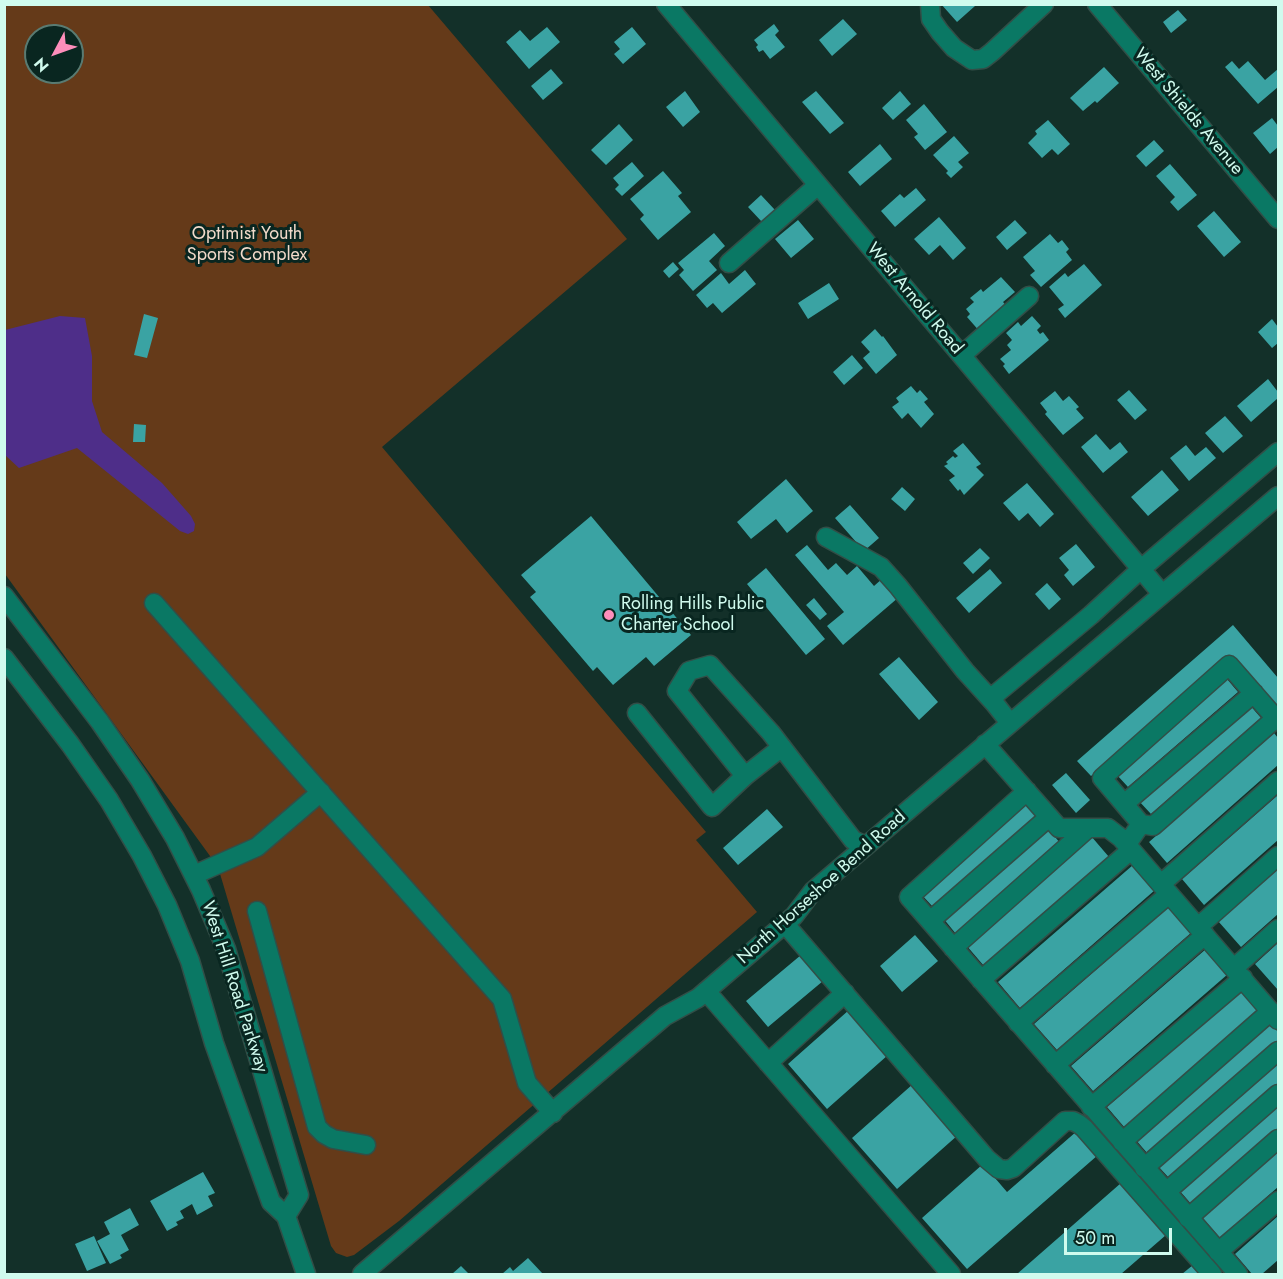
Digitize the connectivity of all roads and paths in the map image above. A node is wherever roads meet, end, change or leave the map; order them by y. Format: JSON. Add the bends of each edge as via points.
{"nodes":[{"id":1,"x":666,"y":4,"type":"edge"},
{"id":2,"x":930,"y":4,"type":"edge"},
{"id":3,"x":1044,"y":4,"type":"edge"},
{"id":4,"x":1097,"y":4,"type":"edge"},
{"id":5,"x":818,"y":186,"type":"junction"},
{"id":6,"x":1278,"y":219,"type":"edge"},
{"id":7,"x":729,"y":263,"type":"dead end"},
{"id":8,"x":1029,"y":296,"type":"dead end"},
{"id":9,"x":962,"y":355,"type":"junction"},
{"id":10,"x":1278,"y":452,"type":"edge"},
{"id":11,"x":1278,"y":496,"type":"edge"},
{"id":12,"x":826,"y":537,"type":"dead end"},
{"id":13,"x":1141,"y":569,"type":"junction"},
{"id":14,"x":1162,"y":594,"type":"junction"},
{"id":15,"x":4,"y":596,"type":"edge"},
{"id":16,"x":154,"y":603,"type":"dead end"},
{"id":17,"x":4,"y":658,"type":"edge"},
{"id":18,"x":1254,"y":693,"type":"junction"},
{"id":19,"x":995,"y":704,"type":"junction"},
{"id":20,"x":638,"y":712,"type":"dead end"},
{"id":21,"x":1277,"y":719,"type":"edge"},
{"id":22,"x":1010,"y":723,"type":"junction"},
{"id":23,"x":985,"y":744,"type":"junction"},
{"id":24,"x":782,"y":747,"type":"junction"},
{"id":25,"x":745,"y":776,"type":"junction"},
{"id":26,"x":1278,"y":781,"type":"edge"},
{"id":27,"x":1027,"y":791,"type":"junction"},
{"id":28,"x":321,"y":792,"type":"junction"},
{"id":29,"x":1124,"y":804,"type":"junction"},
{"id":30,"x":1049,"y":817,"type":"junction"},
{"id":31,"x":1141,"y":824,"type":"junction"},
{"id":32,"x":1086,"y":830,"type":"junction"},
{"id":33,"x":866,"y":846,"type":"junction"},
{"id":34,"x":1129,"y":847,"type":"junction"},
{"id":35,"x":1278,"y":856,"type":"edge"},
{"id":36,"x":194,"y":875,"type":"junction"},
{"id":37,"x":1165,"y":889,"type":"junction"},
{"id":38,"x":257,"y":911,"type":"dead end"},
{"id":39,"x":930,"y":921,"type":"junction"},
{"id":40,"x":785,"y":924,"type":"junction"},
{"id":41,"x":1278,"y":929,"type":"edge"},
{"id":42,"x":1201,"y":931,"type":"junction"},
{"id":43,"x":953,"y":948,"type":"junction"},
{"id":44,"x":1238,"y":973,"type":"junction"},
{"id":45,"x":981,"y":980,"type":"junction"},
{"id":46,"x":705,"y":991,"type":"junction"},
{"id":47,"x":845,"y":993,"type":"junction"},
{"id":48,"x":1274,"y":1008,"type":"edge"},
{"id":49,"x":1018,"y":1023,"type":"junction"},
{"id":50,"x":1278,"y":1051,"type":"edge"},
{"id":51,"x":768,"y":1063,"type":"junction"},
{"id":52,"x":1055,"y":1065,"type":"junction"},
{"id":53,"x":1278,"y":1094,"type":"edge"},
{"id":54,"x":1091,"y":1107,"type":"junction"},
{"id":55,"x":553,"y":1113,"type":"junction"},
{"id":56,"x":1278,"y":1139,"type":"edge"},
{"id":57,"x":1122,"y":1142,"type":"junction"},
{"id":58,"x":366,"y":1145,"type":"dead end"},
{"id":59,"x":1144,"y":1168,"type":"junction"},
{"id":60,"x":1166,"y":1192,"type":"junction"},
{"id":61,"x":1278,"y":1201,"type":"edge"},
{"id":62,"x":286,"y":1216,"type":"junction"},
{"id":63,"x":1188,"y":1218,"type":"junction"},
{"id":64,"x":1218,"y":1252,"type":"junction"},
{"id":65,"x":306,"y":1275,"type":"edge"},
{"id":66,"x":362,"y":1275,"type":"edge"},
{"id":67,"x":951,"y":1275,"type":"edge"},
{"id":68,"x":1212,"y":1275,"type":"edge"},
{"id":69,"x":1238,"y":1275,"type":"edge"}],
"edges":[{"from":1,"to":5,"type":"street","name":"West Arnold Road"},
{"from":2,"to":3,"type":"street","via":[[930,19],[954,48],[972,60],[983,59],[992,52]]},
{"from":4,"to":6,"type":"street","name":"West Shields Avenue"},
{"from":5,"to":7,"type":"street"},
{"from":5,"to":9,"type":"street","name":"West Arnold Road"},
{"from":8,"to":9,"type":"street"},
{"from":9,"to":13,"type":"street","name":"West Arnold Road"},
{"from":10,"to":13,"type":"street"},
{"from":11,"to":14,"type":"street","name":"North Horseshoe Bend Road"},
{"from":12,"to":19,"type":"street","via":[[881,567]]},
{"from":13,"to":14,"type":"street","name":"West Arnold Road"},
{"from":13,"to":19,"type":"street","via":[[997,693]]},
{"from":14,"to":22,"type":"street","name":"North Horseshoe Bend Road"},
{"from":15,"to":36,"type":"street","name":"West Hill Road Parkway","via":[[140,780]]},
{"from":16,"to":28,"type":"street"},
{"from":17,"to":62,"type":"street","name":"West Hill Road Parkway","via":[[109,800],[167,905],[190,961],[217,1053],[271,1202]]},
{"from":18,"to":21,"type":"street"},
{"from":18,"to":29,"type":"street"},
{"from":18,"to":29,"type":"street","via":[[1228,664],[1102,778]]},
{"from":19,"to":22,"type":"street"},
{"from":20,"to":25,"type":"street","via":[[712,807]]},
{"from":21,"to":31,"type":"street","via":[[1153,826]]},
{"from":22,"to":23,"type":"street","name":"North Horseshoe Bend Road"},
{"from":23,"to":27,"type":"street"},
{"from":23,"to":33,"type":"street","name":"North Horseshoe Bend Road"},
{"from":24,"to":25,"type":"street"},
{"from":24,"to":25,"type":"street","via":[[710,665],[689,671],[677,691]]},
{"from":24,"to":33,"type":"street","via":[[853,840]]},
{"from":26,"to":37,"type":"street"},
{"from":27,"to":30,"type":"street"},
{"from":27,"to":39,"type":"street","via":[[909,897]]},
{"from":28,"to":36,"type":"street","via":[[257,847]]},
{"from":28,"to":55,"type":"street","via":[[502,999],[527,1083]]},
{"from":29,"to":31,"type":"street"},
{"from":30,"to":32,"type":"street","via":[[1059,828]]},
{"from":30,"to":39,"type":"street"},
{"from":31,"to":34,"type":"street"},
{"from":32,"to":34,"type":"street","via":[[1108,828]]},
{"from":32,"to":43,"type":"street"},
{"from":33,"to":40,"type":"street","name":"North Horseshoe Bend Road","via":[[813,891]]},
{"from":34,"to":37,"type":"street"},
{"from":34,"to":45,"type":"street"},
{"from":35,"to":42,"type":"street"},
{"from":36,"to":62,"type":"street","name":"West Hill Road Parkway","via":[[226,949],[298,1195]]},
{"from":37,"to":42,"type":"street"},
{"from":37,"to":49,"type":"street"},
{"from":38,"to":58,"type":"street","via":[[317,1127],[333,1139]]},
{"from":39,"to":43,"type":"street"},
{"from":40,"to":46,"type":"street","name":"North Horseshoe Bend Road"},
{"from":40,"to":47,"type":"street"},
{"from":41,"to":44,"type":"street"},
{"from":42,"to":44,"type":"street"},
{"from":42,"to":52,"type":"street"},
{"from":43,"to":45,"type":"street"},
{"from":44,"to":48,"type":"street"},
{"from":44,"to":54,"type":"street"},
{"from":45,"to":49,"type":"street"},
{"from":46,"to":51,"type":"street"},
{"from":46,"to":55,"type":"street","name":"North Horseshoe Bend Road","via":[[665,1016]]},
{"from":47,"to":51,"type":"street"},
{"from":47,"to":68,"type":"street","via":[[999,1169],[1013,1168],[1065,1121],[1079,1124]]},
{"from":48,"to":57,"type":"street"},
{"from":49,"to":52,"type":"street"},
{"from":50,"to":59,"type":"street"},
{"from":51,"to":67,"type":"street"},
{"from":52,"to":54,"type":"street"},
{"from":53,"to":60,"type":"street"},
{"from":54,"to":57,"type":"street"},
{"from":55,"to":66,"type":"street","name":"North Horseshoe Bend Road"},
{"from":56,"to":63,"type":"street"},
{"from":57,"to":59,"type":"street"},
{"from":59,"to":60,"type":"street"},
{"from":60,"to":63,"type":"street"},
{"from":61,"to":64,"type":"street"},
{"from":62,"to":65,"type":"street","name":"West Hill Road Parkway"},
{"from":63,"to":64,"type":"street"},
{"from":64,"to":69,"type":"street"}]}
